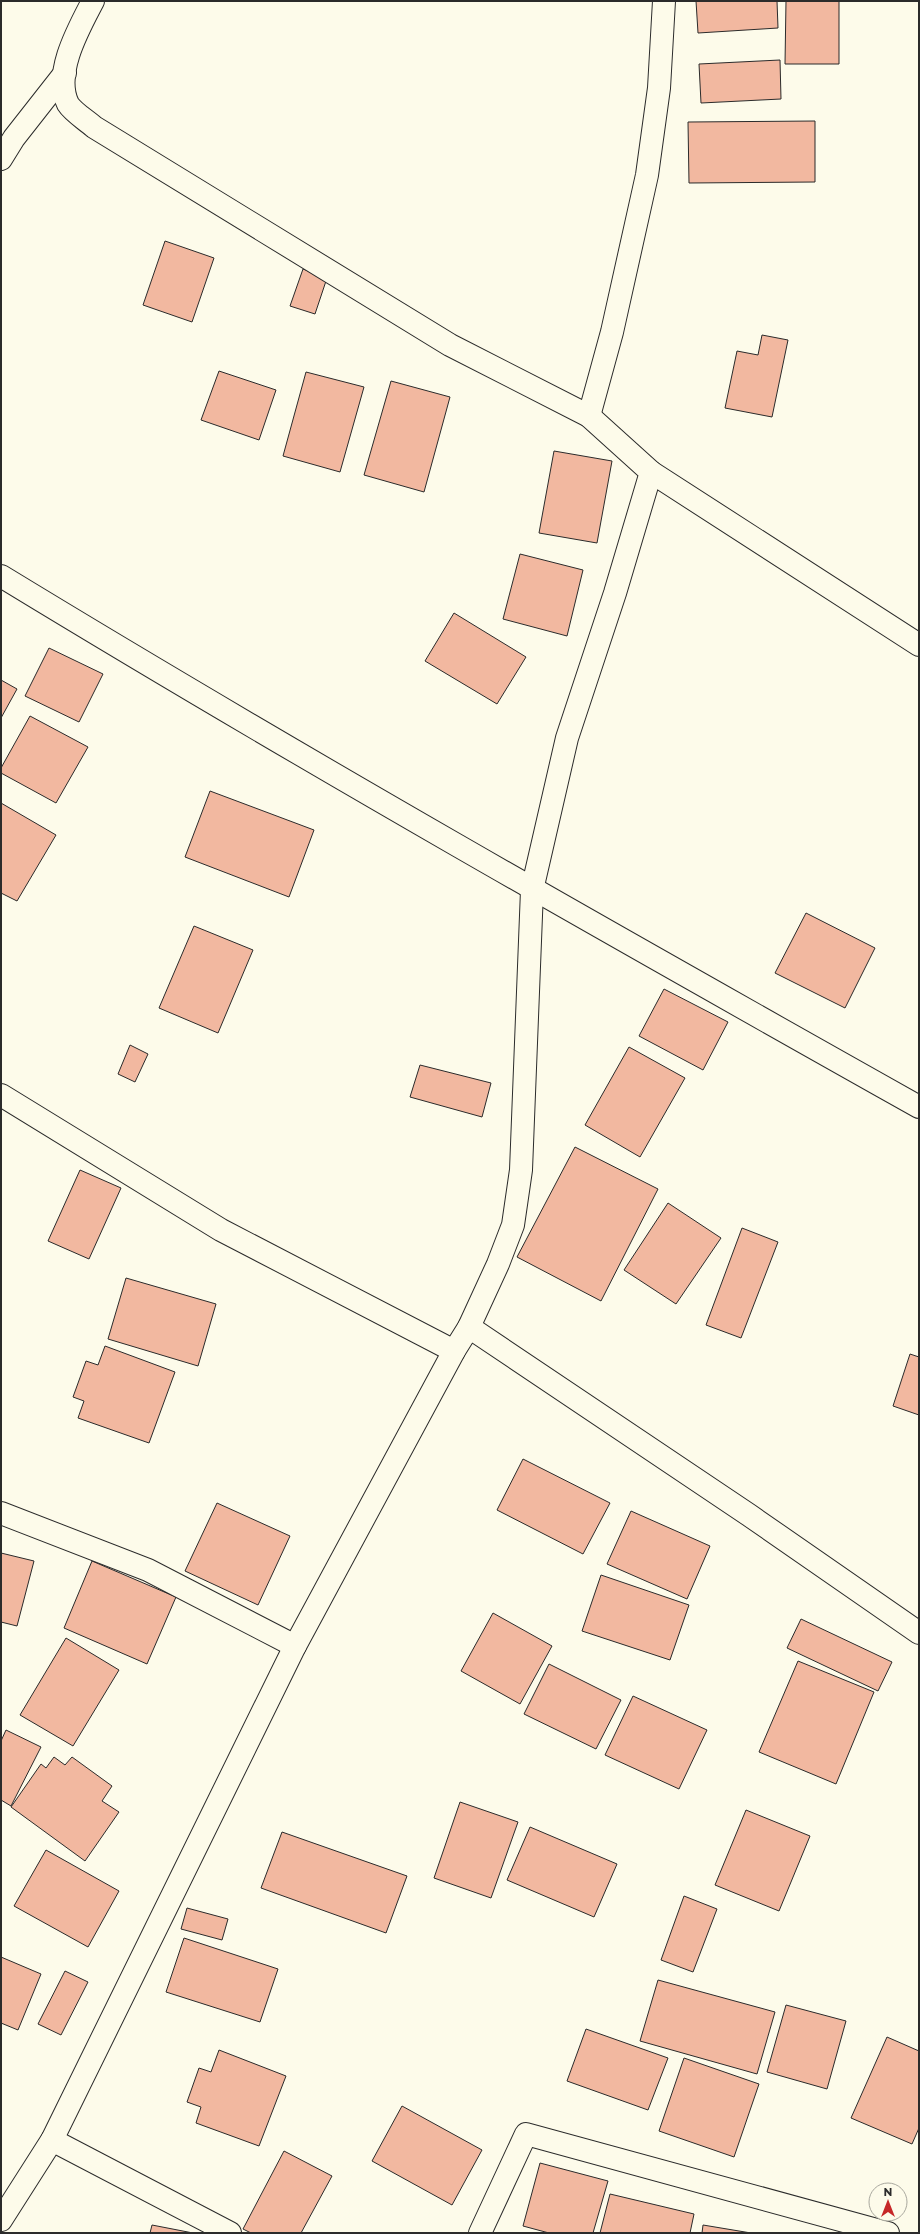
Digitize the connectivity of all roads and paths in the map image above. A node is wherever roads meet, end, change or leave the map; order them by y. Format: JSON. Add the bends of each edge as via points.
{"nodes":[{"id":1,"x":93,"y":1,"type":"edge"},
{"id":2,"x":664,"y":1,"type":"edge"},
{"id":3,"x":65,"y":74,"type":"junction"},
{"id":4,"x":1,"y":159,"type":"edge"},
{"id":5,"x":589,"y":416,"type":"junction"},
{"id":6,"x":651,"y":472,"type":"junction"},
{"id":7,"x":1,"y":576,"type":"edge"},
{"id":8,"x":919,"y":645,"type":"edge"},
{"id":9,"x":532,"y":890,"type":"junction"},
{"id":10,"x":1,"y":1095,"type":"edge"},
{"id":11,"x":919,"y":1107,"type":"edge"},
{"id":12,"x":469,"y":1327,"type":"junction"},
{"id":13,"x":454,"y":1351,"type":"junction"},
{"id":14,"x":1,"y":1512,"type":"edge"},
{"id":15,"x":919,"y":1633,"type":"edge"},
{"id":16,"x":295,"y":1646,"type":"junction"},
{"id":17,"x":52,"y":2140,"type":"junction"},
{"id":18,"x":1,"y":2220,"type":"edge"},
{"id":19,"x":230,"y":2233,"type":"edge"},
{"id":20,"x":480,"y":2233,"type":"edge"},
{"id":21,"x":888,"y":2233,"type":"edge"}],
"edges":[{"from":1,"to":3,"type":"street","via":[[68,54]]},
{"from":2,"to":5,"type":"street","via":[[659,88],[647,175],[612,332]]},
{"from":3,"to":4,"type":"street","via":[[14,138]]},
{"from":3,"to":5,"type":"street","via":[[63,83],[68,104],[94,127],[450,345]]},
{"from":5,"to":6,"type":"street"},
{"from":6,"to":8,"type":"street"},
{"from":6,"to":9,"type":"street","via":[[615,593],[567,738]]},
{"from":7,"to":9,"type":"street"},
{"from":9,"to":11,"type":"street"},
{"from":9,"to":12,"type":"street","via":[[518,1185],[513,1225]]},
{"from":10,"to":13,"type":"street","via":[[221,1230]]},
{"from":12,"to":13,"type":"street"},
{"from":12,"to":15,"type":"street","via":[[749,1514]]},
{"from":13,"to":16,"type":"street"},
{"from":14,"to":16,"type":"street","via":[[148,1570]]},
{"from":16,"to":17,"type":"street"},
{"from":17,"to":18,"type":"street"},
{"from":17,"to":19,"type":"street"},
{"from":20,"to":21,"type":"street","via":[[526,2134]]}]}
